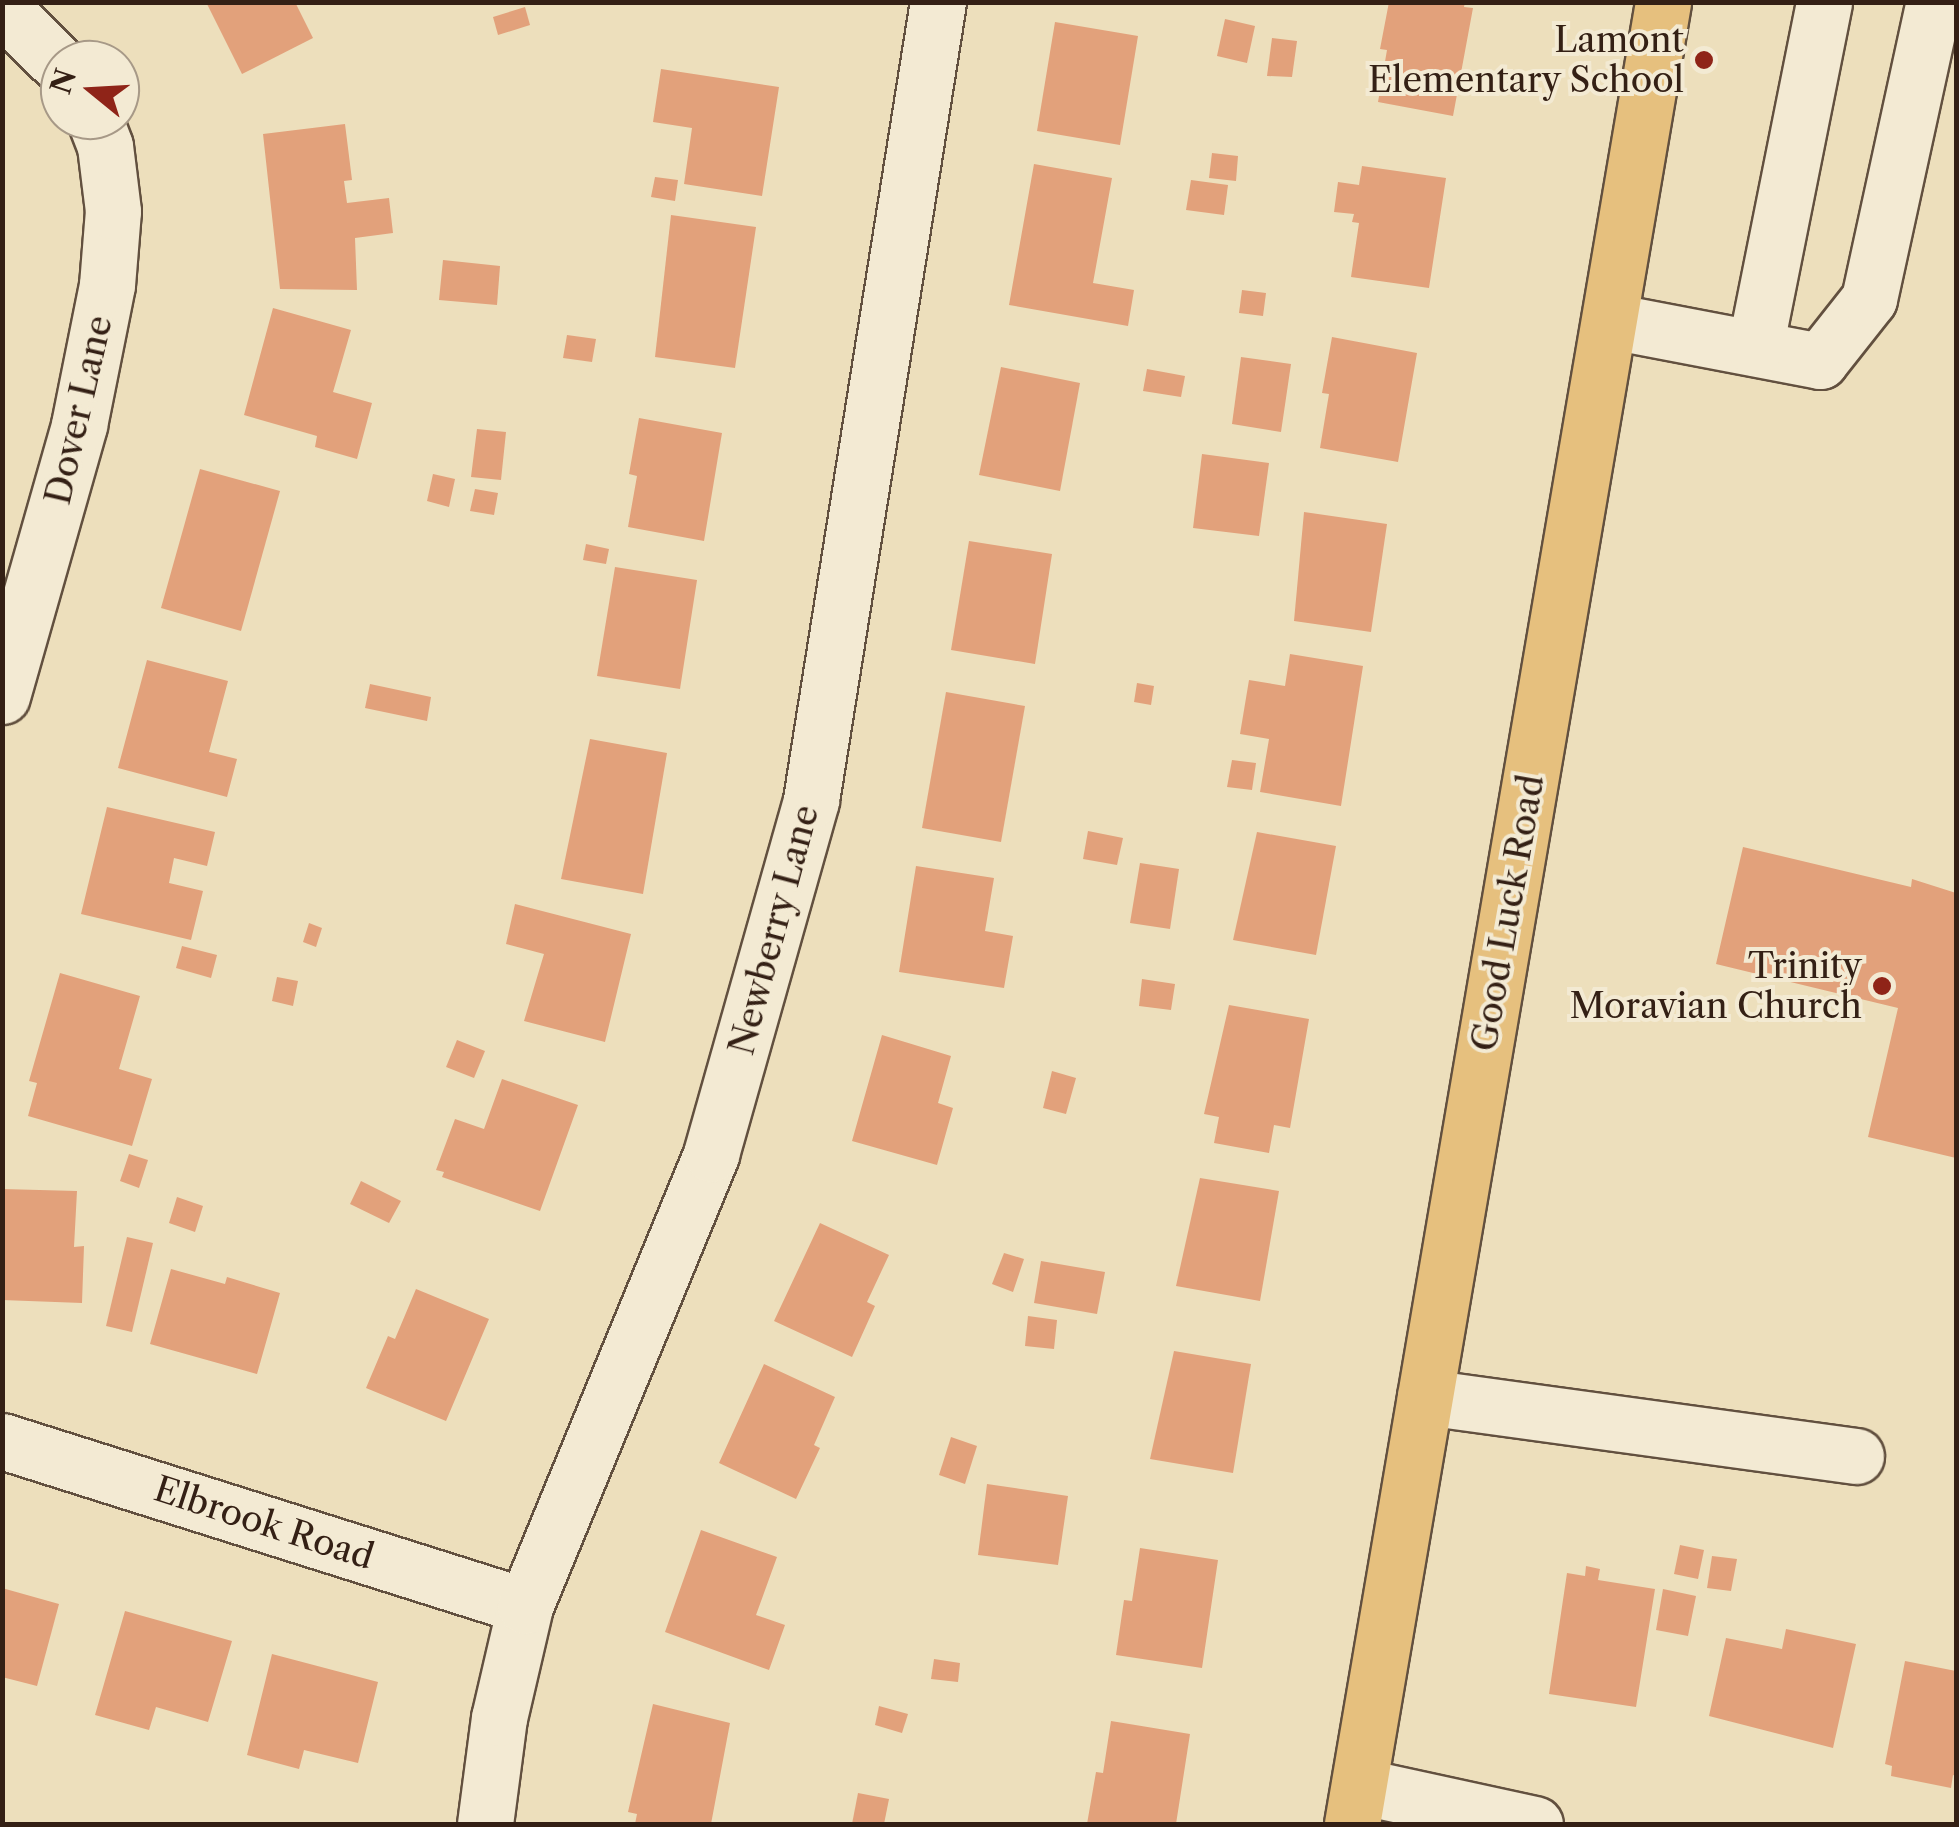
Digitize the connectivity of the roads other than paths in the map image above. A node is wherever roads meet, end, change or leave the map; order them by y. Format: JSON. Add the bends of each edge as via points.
{"nodes":[{"id":1,"x":938,"y":2,"type":"edge"},
{"id":2,"x":1662,"y":2,"type":"edge"},
{"id":3,"x":1824,"y":2,"type":"edge"},
{"id":4,"x":1934,"y":2,"type":"edge"},
{"id":5,"x":2,"y":8,"type":"edge"},
{"id":6,"x":40,"y":45,"type":"edge"},
{"id":7,"x":103,"y":140,"type":"edge"},
{"id":8,"x":1612,"y":321,"type":"junction"},
{"id":9,"x":1755,"y":348,"type":"junction"},
{"id":10,"x":2,"y":696,"type":"edge"},
{"id":11,"x":1424,"y":1398,"type":"junction"},
{"id":12,"x":2,"y":1440,"type":"edge"},
{"id":13,"x":1856,"y":1456,"type":"dead end"},
{"id":14,"x":525,"y":1606,"type":"junction"},
{"id":15,"x":1356,"y":1805,"type":"edge"},
{"id":16,"x":485,"y":1824,"type":"edge"},
{"id":17,"x":1535,"y":1824,"type":"edge"}],
"edges":[{"from":1,"to":14,"type":"street","name":"Newberry Lane","via":[[811,800],[711,1154]]},
{"from":2,"to":8,"type":"main road","name":"Good Luck Road"},
{"from":3,"to":9,"type":"street"},
{"from":4,"to":9,"type":"street","via":[[1869,299],[1820,361]]},
{"from":5,"to":6,"type":"street"},
{"from":7,"to":10,"type":"street","name":"Dover Lane","via":[[113,212],[107,285],[78,425]]},
{"from":8,"to":9,"type":"street"},
{"from":8,"to":11,"type":"main road","name":"Good Luck Road"},
{"from":11,"to":13,"type":"street"},
{"from":11,"to":15,"type":"main road","name":"Good Luck Road"},
{"from":12,"to":14,"type":"street","name":"Elbrook Road"},
{"from":14,"to":16,"type":"street","name":"Newberry Lane","via":[[499,1718]]},
{"from":15,"to":17,"type":"street"}]}
